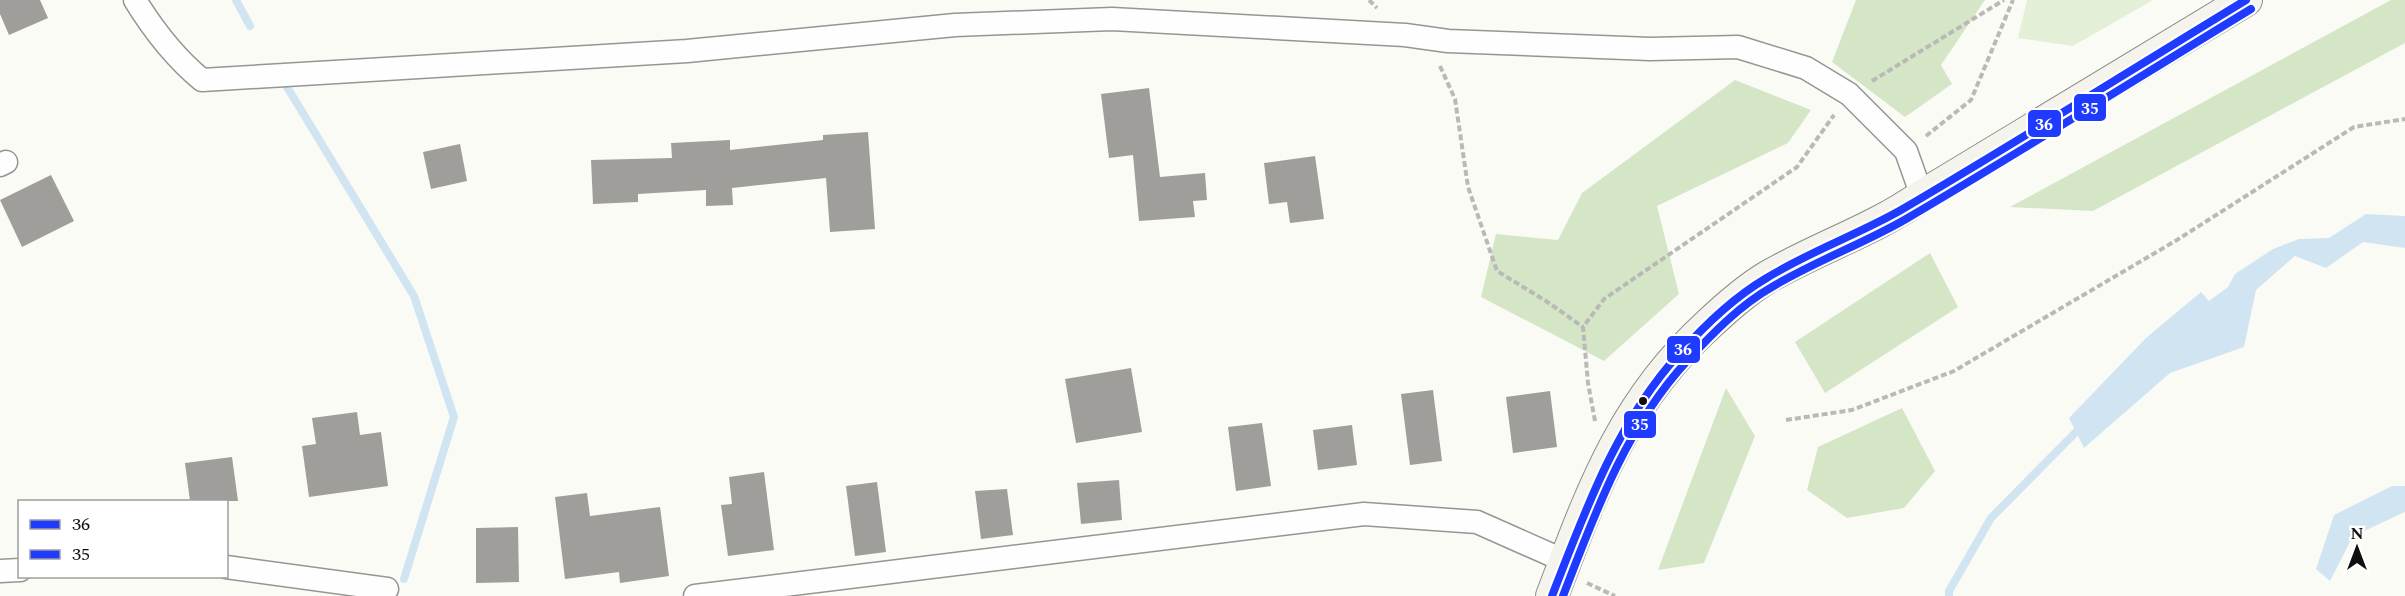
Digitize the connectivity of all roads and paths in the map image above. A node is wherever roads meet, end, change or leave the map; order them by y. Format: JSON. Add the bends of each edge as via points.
{"nodes":[{"id":1,"x":135,"y":0,"type":"edge"},
{"id":2,"x":1369,"y":0,"type":"edge"},
{"id":3,"x":2004,"y":0,"type":"edge"},
{"id":4,"x":2013,"y":0,"type":"edge"},
{"id":5,"x":2246,"y":0,"type":"edge"},
{"id":6,"x":1405,"y":35,"type":"junction"},
{"id":7,"x":1849,"y":94,"type":"junction"},
{"id":8,"x":2405,"y":119,"type":"edge"},
{"id":9,"x":1906,"y":151,"type":"junction"},
{"id":10,"x":1922,"y":196,"type":"junction"},
{"id":11,"x":1583,"y":327,"type":"junction"},
{"id":12,"x":1786,"y":420,"type":"dead end"},
{"id":13,"x":1603,"y":466,"type":"junction"},
{"id":14,"x":1565,"y":561,"type":"junction"},
{"id":15,"x":228,"y":567,"type":"edge"},
{"id":16,"x":18,"y":570,"type":"edge"},
{"id":17,"x":0,"y":571,"type":"edge"},
{"id":18,"x":387,"y":589,"type":"dead end"},
{"id":19,"x":695,"y":596,"type":"edge"},
{"id":20,"x":1552,"y":596,"type":"edge"}],
"edges":[{"from":1,"to":6,"type":"street","via":[[155,32],[181,63],[202,80],[687,51],[978,24],[1112,19]]},
{"from":2,"to":6,"type":"path"},
{"from":3,"to":7,"type":"path"},
{"from":4,"to":9,"type":"path","via":[[1971,100]]},
{"from":5,"to":10,"type":"main road"},
{"from":6,"to":7,"type":"street","via":[[1448,41],[1650,49],[1738,47],[1806,68]]},
{"from":6,"to":11,"type":"path","via":[[1436,57],[1455,99],[1468,187],[1497,271]]},
{"from":7,"to":9,"type":"street"},
{"from":7,"to":11,"type":"path","via":[[1797,167],[1604,299]]},
{"from":8,"to":12,"type":"path","via":[[2354,127],[2177,240],[1954,370],[1852,410]]},
{"from":9,"to":10,"type":"street"},
{"from":10,"to":13,"type":"main road","via":[[1897,214],[1766,279],[1720,314],[1691,340],[1654,384]]},
{"from":11,"to":13,"type":"path","via":[[1588,383]]},
{"from":13,"to":14,"type":"main road"},
{"from":14,"to":19,"type":"street","via":[[1477,522],[1364,514]]},
{"from":14,"to":20,"type":"main road"},
{"from":15,"to":18,"type":"street"},
{"from":16,"to":17,"type":"street"}]}
